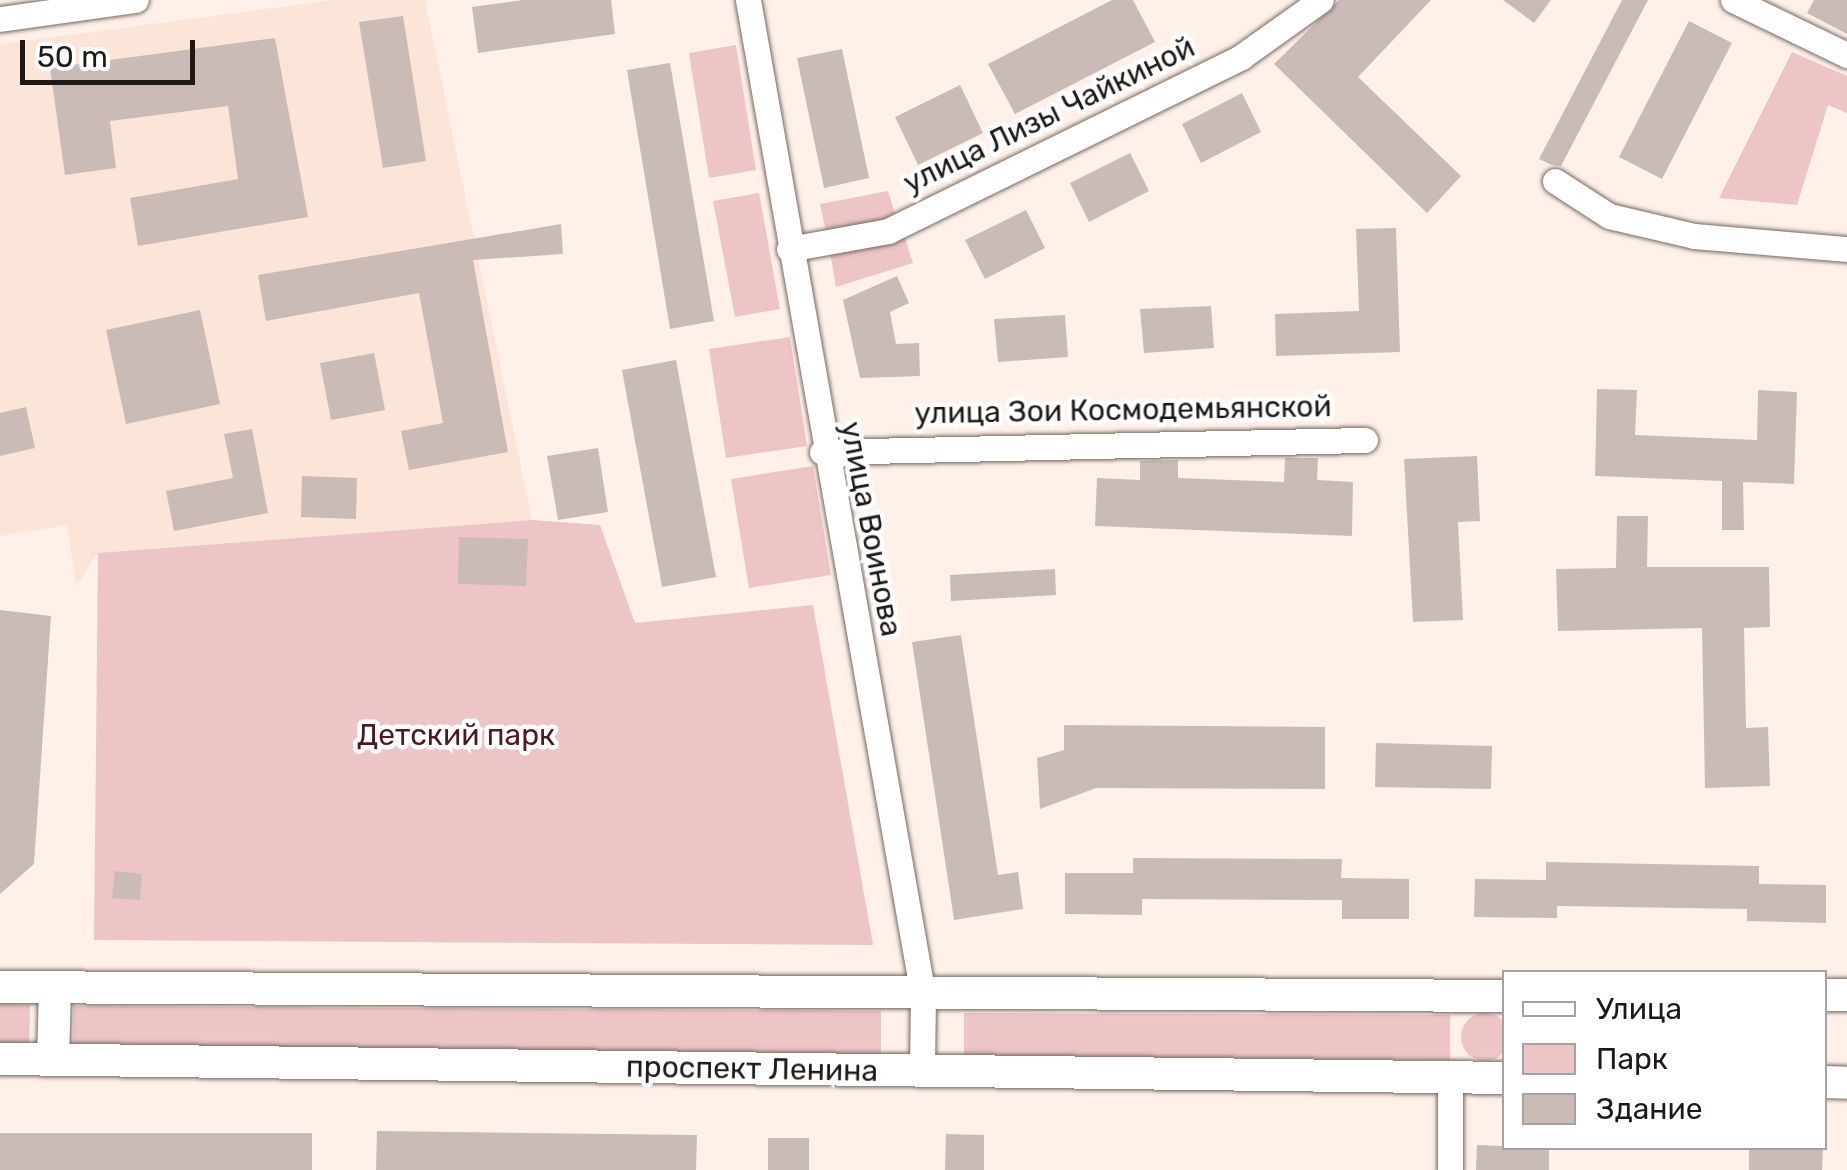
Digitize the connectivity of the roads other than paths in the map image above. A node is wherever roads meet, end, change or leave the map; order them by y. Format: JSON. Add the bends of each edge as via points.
{"nodes":[{"id":1,"x":136,"y":0,"type":"edge"},
{"id":2,"x":748,"y":0,"type":"edge"},
{"id":3,"x":1321,"y":0,"type":"edge"},
{"id":4,"x":1733,"y":0,"type":"edge"},
{"id":5,"x":0,"y":20,"type":"edge"},
{"id":6,"x":1847,"y":55,"type":"edge"},
{"id":7,"x":1554,"y":180,"type":"dead end"},
{"id":8,"x":789,"y":249,"type":"junction"},
{"id":9,"x":1847,"y":250,"type":"edge"},
{"id":10,"x":1365,"y":440,"type":"dead end"},
{"id":11,"x":822,"y":452,"type":"junction"},
{"id":12,"x":0,"y":988,"type":"edge"},
{"id":13,"x":55,"y":988,"type":"junction"},
{"id":14,"x":922,"y":996,"type":"junction"},
{"id":15,"x":1502,"y":996,"type":"edge"},
{"id":16,"x":0,"y":1059,"type":"edge"},
{"id":17,"x":54,"y":1060,"type":"junction"},
{"id":18,"x":922,"y":1072,"type":"junction"},
{"id":19,"x":1450,"y":1077,"type":"junction"},
{"id":20,"x":1502,"y":1078,"type":"edge"},
{"id":21,"x":1450,"y":1170,"type":"edge"}],
"edges":[{"from":1,"to":5,"type":"street"},
{"from":2,"to":8,"type":"street","name":"улица Воинова"},
{"from":3,"to":8,"type":"street","name":"улица Лизы Чайкиной","via":[[1242,57],[888,232]]},
{"from":4,"to":6,"type":"street"},
{"from":7,"to":9,"type":"street","via":[[1609,216],[1694,236]]},
{"from":8,"to":11,"type":"street","name":"улица Воинова"},
{"from":10,"to":11,"type":"street","name":"улица Зои Космодемьянской"},
{"from":11,"to":14,"type":"street","name":"улица Воинова"},
{"from":12,"to":13,"type":"main road"},
{"from":13,"to":14,"type":"main road"},
{"from":13,"to":17,"type":"main road"},
{"from":14,"to":15,"type":"main road"},
{"from":14,"to":18,"type":"street","name":"улица Воинова"},
{"from":16,"to":17,"type":"main road","name":"проспект Ленина"},
{"from":17,"to":18,"type":"main road","name":"проспект Ленина"},
{"from":18,"to":19,"type":"main road","name":"проспект Ленина"},
{"from":19,"to":20,"type":"main road","name":"проспект Ленина"},
{"from":19,"to":21,"type":"street"}]}
